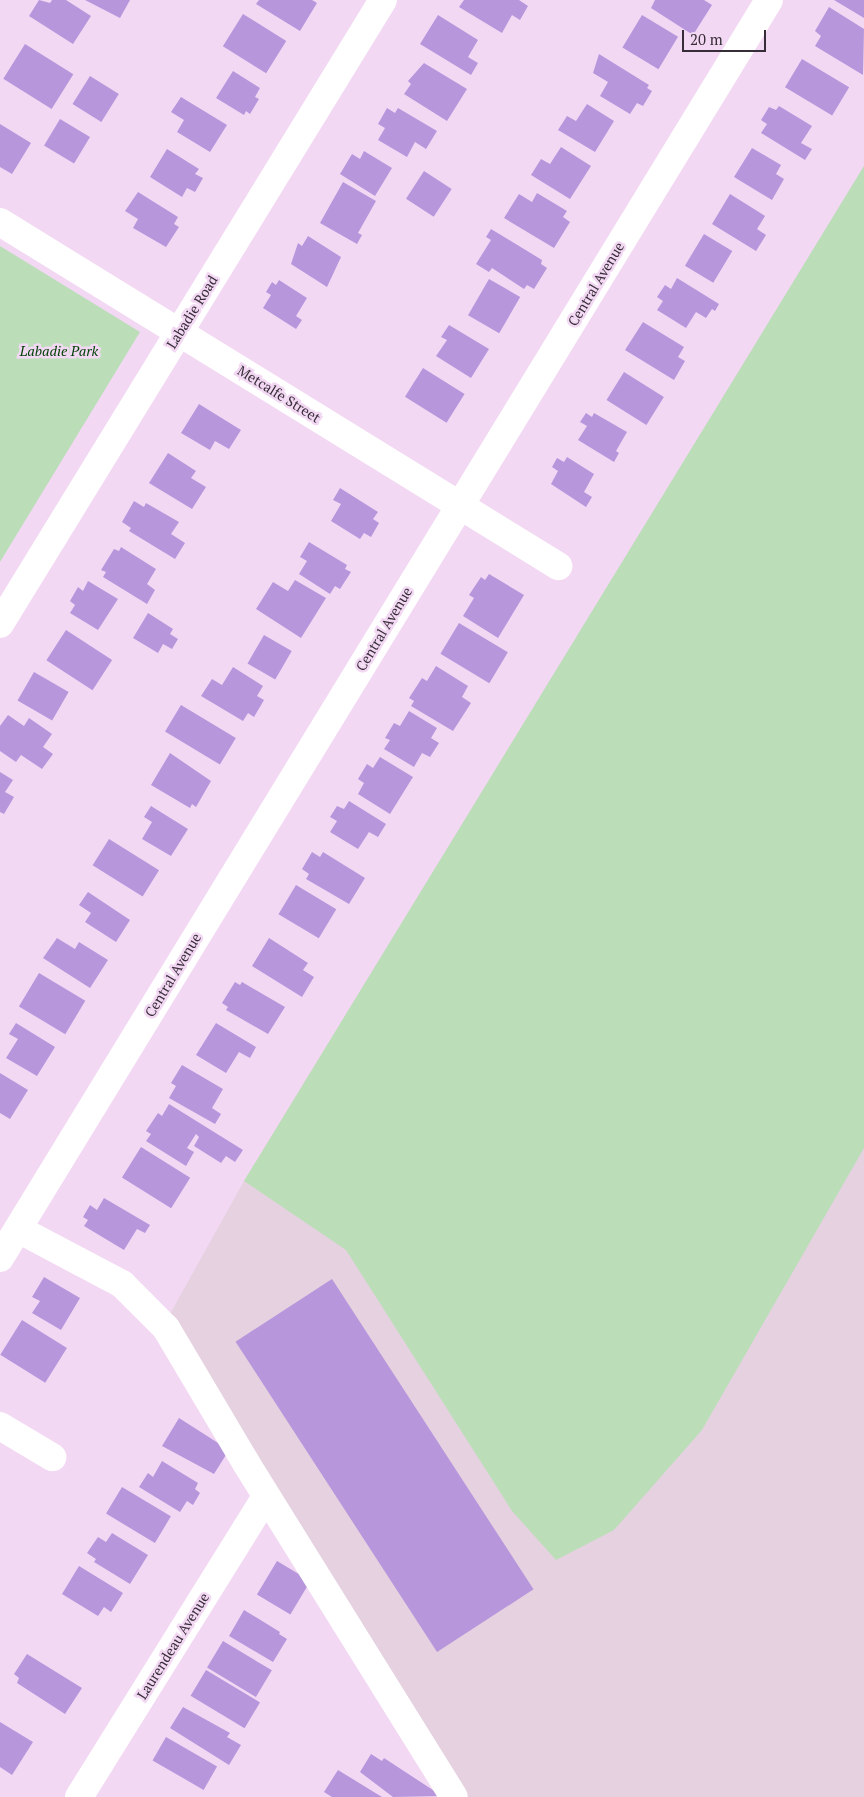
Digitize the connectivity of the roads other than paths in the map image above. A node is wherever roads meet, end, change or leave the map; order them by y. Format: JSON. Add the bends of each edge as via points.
{"nodes":[{"id":1,"x":383,"y":0,"type":"edge"},
{"id":2,"x":769,"y":0,"type":"edge"},
{"id":3,"x":0,"y":222,"type":"edge"},
{"id":4,"x":179,"y":332,"type":"junction"},
{"id":5,"x":460,"y":506,"type":"junction"},
{"id":6,"x":558,"y":566,"type":"dead end"},
{"id":7,"x":0,"y":624,"type":"edge"},
{"id":8,"x":18,"y":1229,"type":"junction"},
{"id":9,"x":0,"y":1258,"type":"edge"},
{"id":10,"x":0,"y":1426,"type":"edge"},
{"id":11,"x":52,"y":1457,"type":"dead end"},
{"id":12,"x":266,"y":1496,"type":"junction"},
{"id":13,"x":79,"y":1797,"type":"edge"},
{"id":14,"x":454,"y":1797,"type":"edge"}],
"edges":[{"from":1,"to":4,"type":"street","name":"Labadie Road"},
{"from":2,"to":5,"type":"street","name":"Central Avenue"},
{"from":3,"to":4,"type":"street","name":"Metcalfe Street"},
{"from":4,"to":5,"type":"street","name":"Metcalfe Street"},
{"from":4,"to":7,"type":"street","name":"Labadie Road"},
{"from":5,"to":6,"type":"street","name":"Metcalfe Street"},
{"from":5,"to":8,"type":"street","name":"Central Avenue"},
{"from":8,"to":9,"type":"street","name":"Central Avenue"},
{"from":8,"to":12,"type":"street","via":[[122,1284],[166,1328]]},
{"from":10,"to":11,"type":"street"},
{"from":12,"to":13,"type":"street","name":"Laurendeau Avenue"},
{"from":12,"to":14,"type":"street"}]}
